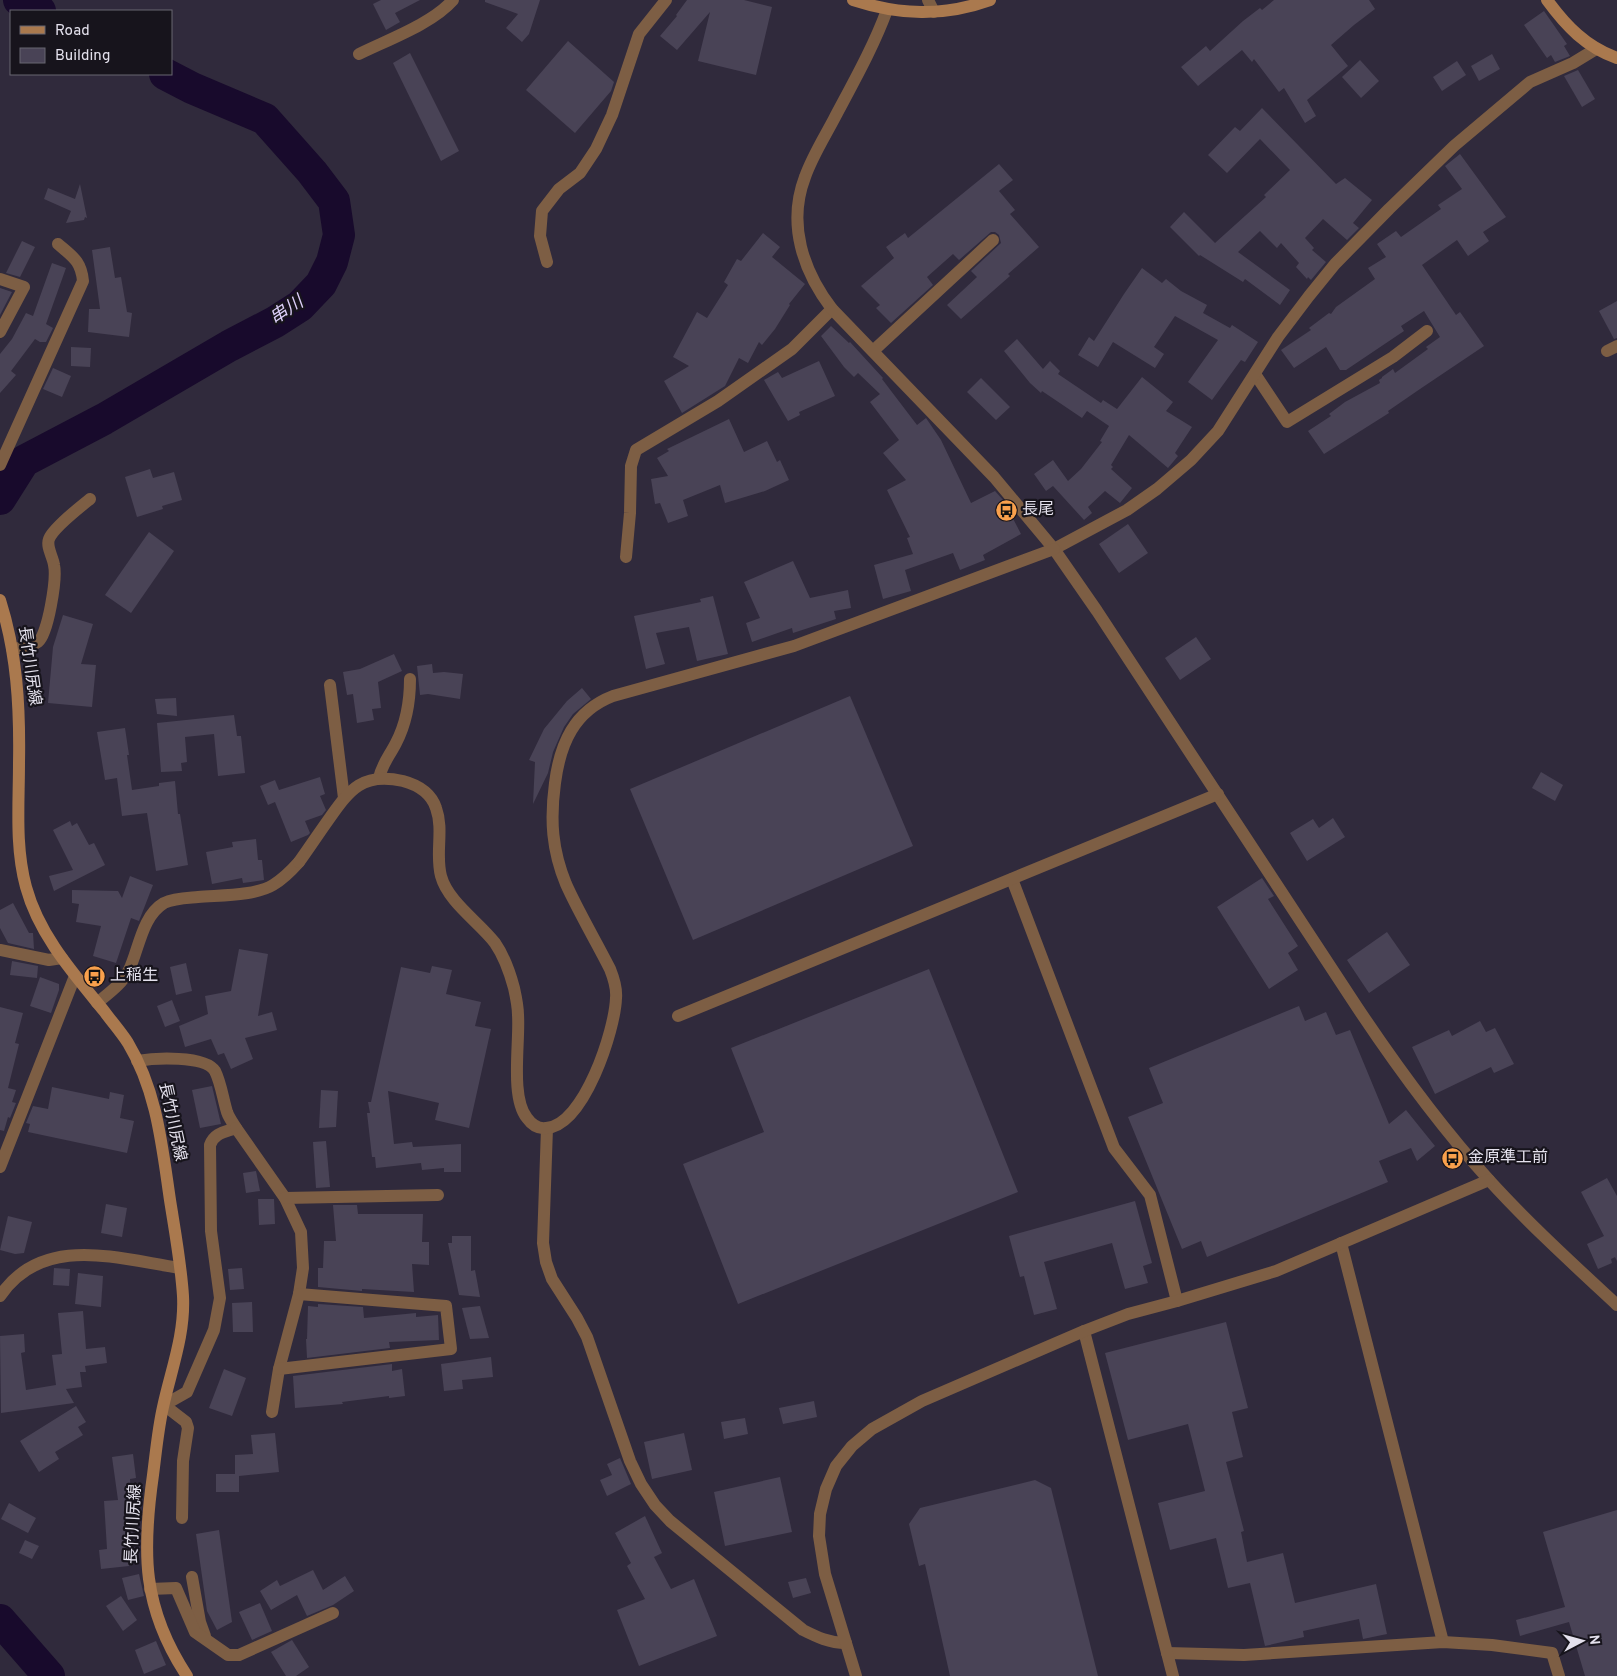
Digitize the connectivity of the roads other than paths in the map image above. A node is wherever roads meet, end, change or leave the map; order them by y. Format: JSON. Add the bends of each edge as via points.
{"nodes":[{"id":1,"x":453,"y":0,"type":"edge"},
{"id":2,"x":666,"y":0,"type":"edge"},
{"id":3,"x":853,"y":0,"type":"edge"},
{"id":4,"x":990,"y":0,"type":"edge"},
{"id":5,"x":1547,"y":0,"type":"edge"},
{"id":6,"x":931,"y":6,"type":"edge"},
{"id":7,"x":887,"y":10,"type":"junction"},
{"id":8,"x":1596,"y":49,"type":"junction"},
{"id":9,"x":359,"y":54,"type":"dead end"},
{"id":10,"x":1617,"y":58,"type":"edge"},
{"id":11,"x":993,"y":240,"type":"dead end"},
{"id":12,"x":58,"y":244,"type":"dead end"},
{"id":13,"x":547,"y":262,"type":"dead end"},
{"id":14,"x":0,"y":279,"type":"edge"},
{"id":15,"x":832,"y":309,"type":"junction"},
{"id":16,"x":1427,"y":330,"type":"dead end"},
{"id":17,"x":0,"y":332,"type":"edge"},
{"id":18,"x":874,"y":351,"type":"junction"},
{"id":19,"x":1255,"y":374,"type":"junction"},
{"id":20,"x":0,"y":465,"type":"edge"},
{"id":21,"x":90,"y":499,"type":"dead end"},
{"id":22,"x":1054,"y":549,"type":"junction"},
{"id":23,"x":626,"y":557,"type":"dead end"},
{"id":24,"x":0,"y":600,"type":"edge"},
{"id":25,"x":12,"y":649,"type":"junction"},
{"id":26,"x":410,"y":679,"type":"dead end"},
{"id":27,"x":330,"y":685,"type":"dead end"},
{"id":28,"x":379,"y":778,"type":"junction"},
{"id":29,"x":1218,"y":794,"type":"junction"},
{"id":30,"x":344,"y":798,"type":"junction"},
{"id":31,"x":1012,"y":879,"type":"junction"},
{"id":32,"x":0,"y":950,"type":"edge"},
{"id":33,"x":62,"y":958,"type":"junction"},
{"id":34,"x":75,"y":976,"type":"junction"},
{"id":35,"x":97,"y":1003,"type":"junction"},
{"id":36,"x":678,"y":1016,"type":"dead end"},
{"id":37,"x":137,"y":1061,"type":"junction"},
{"id":38,"x":236,"y":1128,"type":"junction"},
{"id":39,"x":547,"y":1128,"type":"junction"},
{"id":40,"x":0,"y":1167,"type":"edge"},
{"id":41,"x":1489,"y":1180,"type":"junction"},
{"id":42,"x":438,"y":1195,"type":"dead end"},
{"id":43,"x":285,"y":1198,"type":"junction"},
{"id":44,"x":1342,"y":1243,"type":"junction"},
{"id":45,"x":180,"y":1268,"type":"junction"},
{"id":46,"x":299,"y":1294,"type":"junction"},
{"id":47,"x":0,"y":1296,"type":"edge"},
{"id":48,"x":1177,"y":1301,"type":"junction"},
{"id":49,"x":1617,"y":1305,"type":"edge"},
{"id":50,"x":1084,"y":1331,"type":"junction"},
{"id":51,"x":279,"y":1369,"type":"junction"},
{"id":52,"x":164,"y":1405,"type":"junction"},
{"id":53,"x":272,"y":1412,"type":"dead end"},
{"id":54,"x":182,"y":1518,"type":"dead end"},
{"id":55,"x":192,"y":1577,"type":"dead end"},
{"id":56,"x":150,"y":1589,"type":"junction"},
{"id":57,"x":333,"y":1612,"type":"dead end"},
{"id":58,"x":206,"y":1639,"type":"junction"},
{"id":59,"x":1443,"y":1642,"type":"junction"},
{"id":60,"x":846,"y":1643,"type":"junction"},
{"id":61,"x":1167,"y":1653,"type":"junction"},
{"id":62,"x":187,"y":1676,"type":"edge"},
{"id":63,"x":856,"y":1676,"type":"edge"},
{"id":64,"x":1173,"y":1676,"type":"edge"},
{"id":65,"x":1558,"y":1676,"type":"edge"}],
"edges":[{"from":1,"to":9,"type":"street","via":[[404,33]]},
{"from":2,"to":13,"type":"street","via":[[638,34],[612,115],[596,150],[580,173],[558,189],[542,211],[540,236]]},
{"from":3,"to":7,"type":"main road"},
{"from":4,"to":6,"type":"main road","via":[[958,8]]},
{"from":5,"to":8,"type":"main road","via":[[1570,30]]},
{"from":6,"to":7,"type":"main road","via":[[913,12]]},
{"from":7,"to":15,"type":"street","via":[[874,44],[807,172],[800,195],[798,222],[802,254],[814,282]]},
{"from":8,"to":10,"type":"main road"},
{"from":8,"to":19,"type":"street","via":[[1530,82],[1454,146],[1336,264],[1293,315]]},
{"from":11,"to":18,"type":"street"},
{"from":12,"to":20,"type":"street","via":[[77,260],[83,281]]},
{"from":14,"to":17,"type":"street","via":[[24,287]]},
{"from":15,"to":18,"type":"street"},
{"from":15,"to":23,"type":"street","via":[[792,349],[718,401],[636,450],[631,466]]},
{"from":16,"to":19,"type":"street","via":[[1393,357],[1286,422]]},
{"from":18,"to":22,"type":"street","via":[[994,477]]},
{"from":19,"to":22,"type":"street","via":[[1218,431],[1191,460],[1127,510]]},
{"from":21,"to":25,"type":"street","via":[[51,534],[48,542],[56,577],[43,635],[36,644]]},
{"from":22,"to":29,"type":"street"},
{"from":22,"to":39,"type":"street","via":[[794,646],[613,696],[595,705],[581,718],[561,752],[552,805],[552,830],[566,884],[610,969],[617,997],[594,1078],[571,1114]]},
{"from":24,"to":25,"type":"main road","name":"長竹川尻線"},
{"from":25,"to":33,"type":"main road","name":"長竹川尻線","via":[[19,703],[21,862],[33,908]]},
{"from":26,"to":28,"type":"street","via":[[406,720],[381,767]]},
{"from":27,"to":30,"type":"street"},
{"from":28,"to":30,"type":"street","via":[[353,789]]},
{"from":28,"to":39,"type":"street","via":[[423,789],[436,808],[441,878],[447,890],[495,944],[513,987],[518,1014],[520,1107],[535,1126]]},
{"from":29,"to":31,"type":"street"},
{"from":29,"to":41,"type":"street","via":[[1388,1054]]},
{"from":30,"to":35,"type":"street","via":[[299,862],[272,886],[251,892],[175,899],[163,904],[145,926],[129,971],[116,988]]},
{"from":31,"to":36,"type":"street"},
{"from":31,"to":48,"type":"street","via":[[1114,1148],[1150,1195]]},
{"from":32,"to":33,"type":"street","via":[[49,960]]},
{"from":33,"to":34,"type":"main road","name":"長竹川尻線"},
{"from":34,"to":35,"type":"main road","name":"長竹川尻線"},
{"from":34,"to":40,"type":"street"},
{"from":35,"to":37,"type":"main road","name":"長竹川尻線","via":[[126,1039]]},
{"from":37,"to":38,"type":"street","via":[[160,1058],[211,1066]]},
{"from":37,"to":45,"type":"main road","name":"長竹川尻線","via":[[158,1120]]},
{"from":38,"to":43,"type":"street"},
{"from":38,"to":52,"type":"street","via":[[218,1134],[210,1144],[211,1231],[220,1298],[214,1330],[187,1392]]},
{"from":39,"to":60,"type":"street","via":[[543,1243],[546,1262],[552,1279],[587,1337],[641,1484],[670,1521],[803,1630],[832,1643]]},
{"from":41,"to":44,"type":"street"},
{"from":41,"to":49,"type":"street"},
{"from":42,"to":43,"type":"street"},
{"from":43,"to":46,"type":"street","via":[[301,1232],[303,1268]]},
{"from":44,"to":48,"type":"street","via":[[1276,1271]]},
{"from":44,"to":59,"type":"street"},
{"from":45,"to":47,"type":"street","via":[[93,1255],[61,1256],[30,1268]]},
{"from":45,"to":52,"type":"main road","name":"長竹川尻線","via":[[181,1332]]},
{"from":46,"to":51,"type":"street"},
{"from":46,"to":51,"type":"street","via":[[446,1306],[452,1349]]},
{"from":48,"to":50,"type":"street","via":[[1128,1314]]},
{"from":50,"to":60,"type":"street","via":[[893,1416],[852,1446],[836,1466],[822,1502],[819,1536],[825,1574]]},
{"from":50,"to":61,"type":"street"},
{"from":51,"to":53,"type":"street"},
{"from":52,"to":54,"type":"street","via":[[186,1422],[188,1428],[183,1462]]},
{"from":52,"to":56,"type":"main road","name":"長竹川尻線","via":[[147,1514],[146,1554]]},
{"from":55,"to":58,"type":"street"},
{"from":56,"to":58,"type":"street","via":[[176,1588],[195,1632]]},
{"from":56,"to":62,"type":"main road","name":"長竹川尻線","via":[[166,1638]]},
{"from":57,"to":58,"type":"street","via":[[239,1655],[228,1655]]},
{"from":59,"to":61,"type":"street","via":[[1244,1655]]},
{"from":59,"to":65,"type":"street","via":[[1552,1653]]},
{"from":60,"to":63,"type":"street"},
{"from":61,"to":64,"type":"street"}]}
